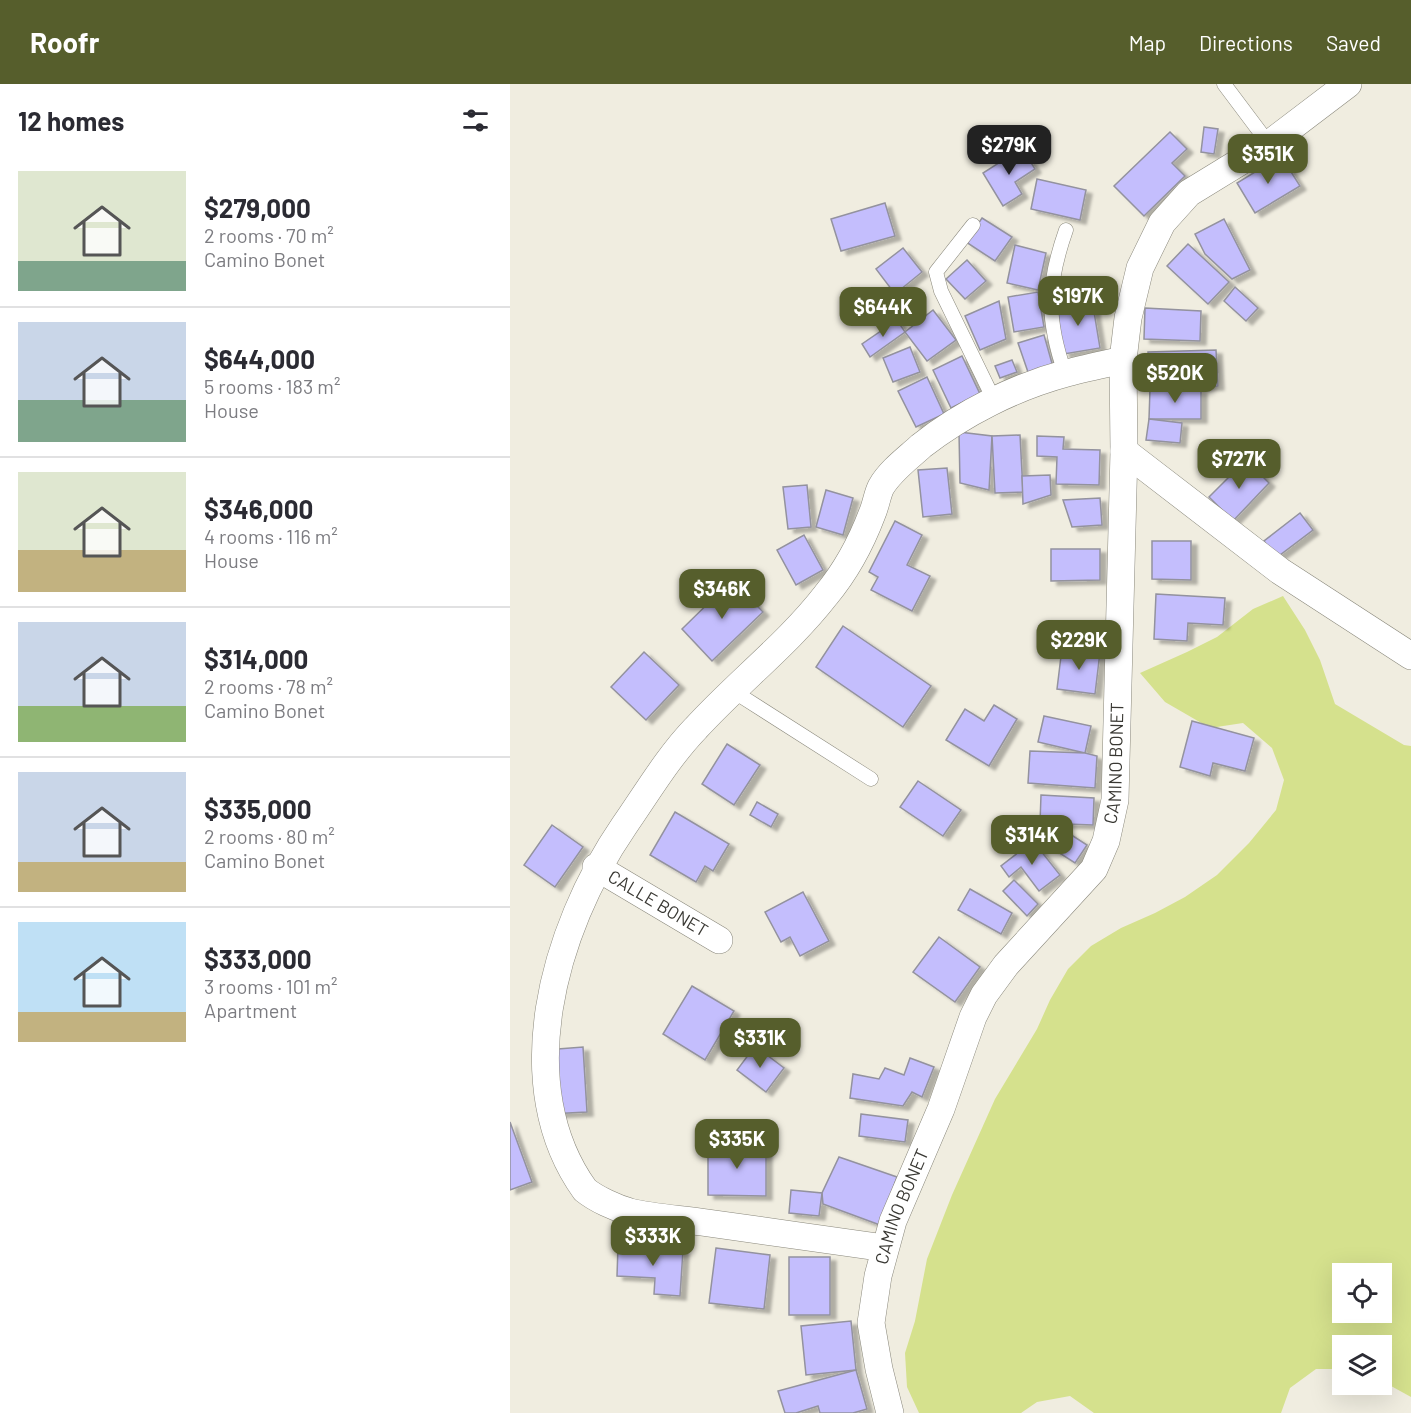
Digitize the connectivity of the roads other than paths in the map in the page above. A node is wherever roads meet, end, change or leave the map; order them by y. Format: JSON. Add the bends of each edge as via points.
{"nodes":[{"id":1,"x":1224,"y":84,"type":"edge"},
{"id":2,"x":1348,"y":84,"type":"edge"},
{"id":3,"x":1269,"y":144,"type":"junction"},
{"id":4,"x":973,"y":225,"type":"dead end"},
{"id":5,"x":1066,"y":230,"type":"dead end"},
{"id":6,"x":1123,"y":360,"type":"junction"},
{"id":7,"x":1065,"y":373,"type":"junction"},
{"id":8,"x":994,"y":400,"type":"junction"},
{"id":9,"x":1124,"y":451,"type":"junction"},
{"id":10,"x":1411,"y":656,"type":"edge"},
{"id":11,"x":733,"y":691,"type":"junction"},
{"id":12,"x":871,"y":779,"type":"dead end"},
{"id":13,"x":596,"y":867,"type":"junction"},
{"id":14,"x":719,"y":940,"type":"dead end"},
{"id":15,"x":885,"y":1248,"type":"junction"},
{"id":16,"x":890,"y":1413,"type":"edge"}],
"edges":[{"from":1,"to":3,"type":"lane"},
{"from":2,"to":3,"type":"street","name":"CAMINO BONET"},
{"from":3,"to":6,"type":"street","name":"CAMINO BONET","via":[[1189,193],[1162,223],[1140,268]]},
{"from":4,"to":8,"type":"lane","via":[[936,272],[941,291]]},
{"from":5,"to":7,"type":"lane","via":[[1051,280],[1054,336]]},
{"from":6,"to":7,"type":"street"},
{"from":6,"to":9,"type":"street","name":"CAMINO BONET"},
{"from":7,"to":8,"type":"street"},
{"from":8,"to":11,"type":"street","via":[[949,425],[897,468],[882,485],[849,563],[826,595]]},
{"from":9,"to":10,"type":"street","via":[[1281,571]]},
{"from":9,"to":15,"type":"street","name":"CAMINO BONET","via":[[1115,801],[1106,842],[1094,869],[1006,965],[984,995]]},
{"from":11,"to":12,"type":"lane"},
{"from":11,"to":13,"type":"street","via":[[694,729]]},
{"from":13,"to":14,"type":"street","name":"CALLE BONET"},
{"from":13,"to":15,"type":"street","via":[[544,964],[524,1038],[522,1072],[527,1103],[540,1139],[560,1167],[588,1193],[628,1212]]},
{"from":15,"to":16,"type":"street","name":"CAMINO BONET","via":[[871,1323]]}]}
